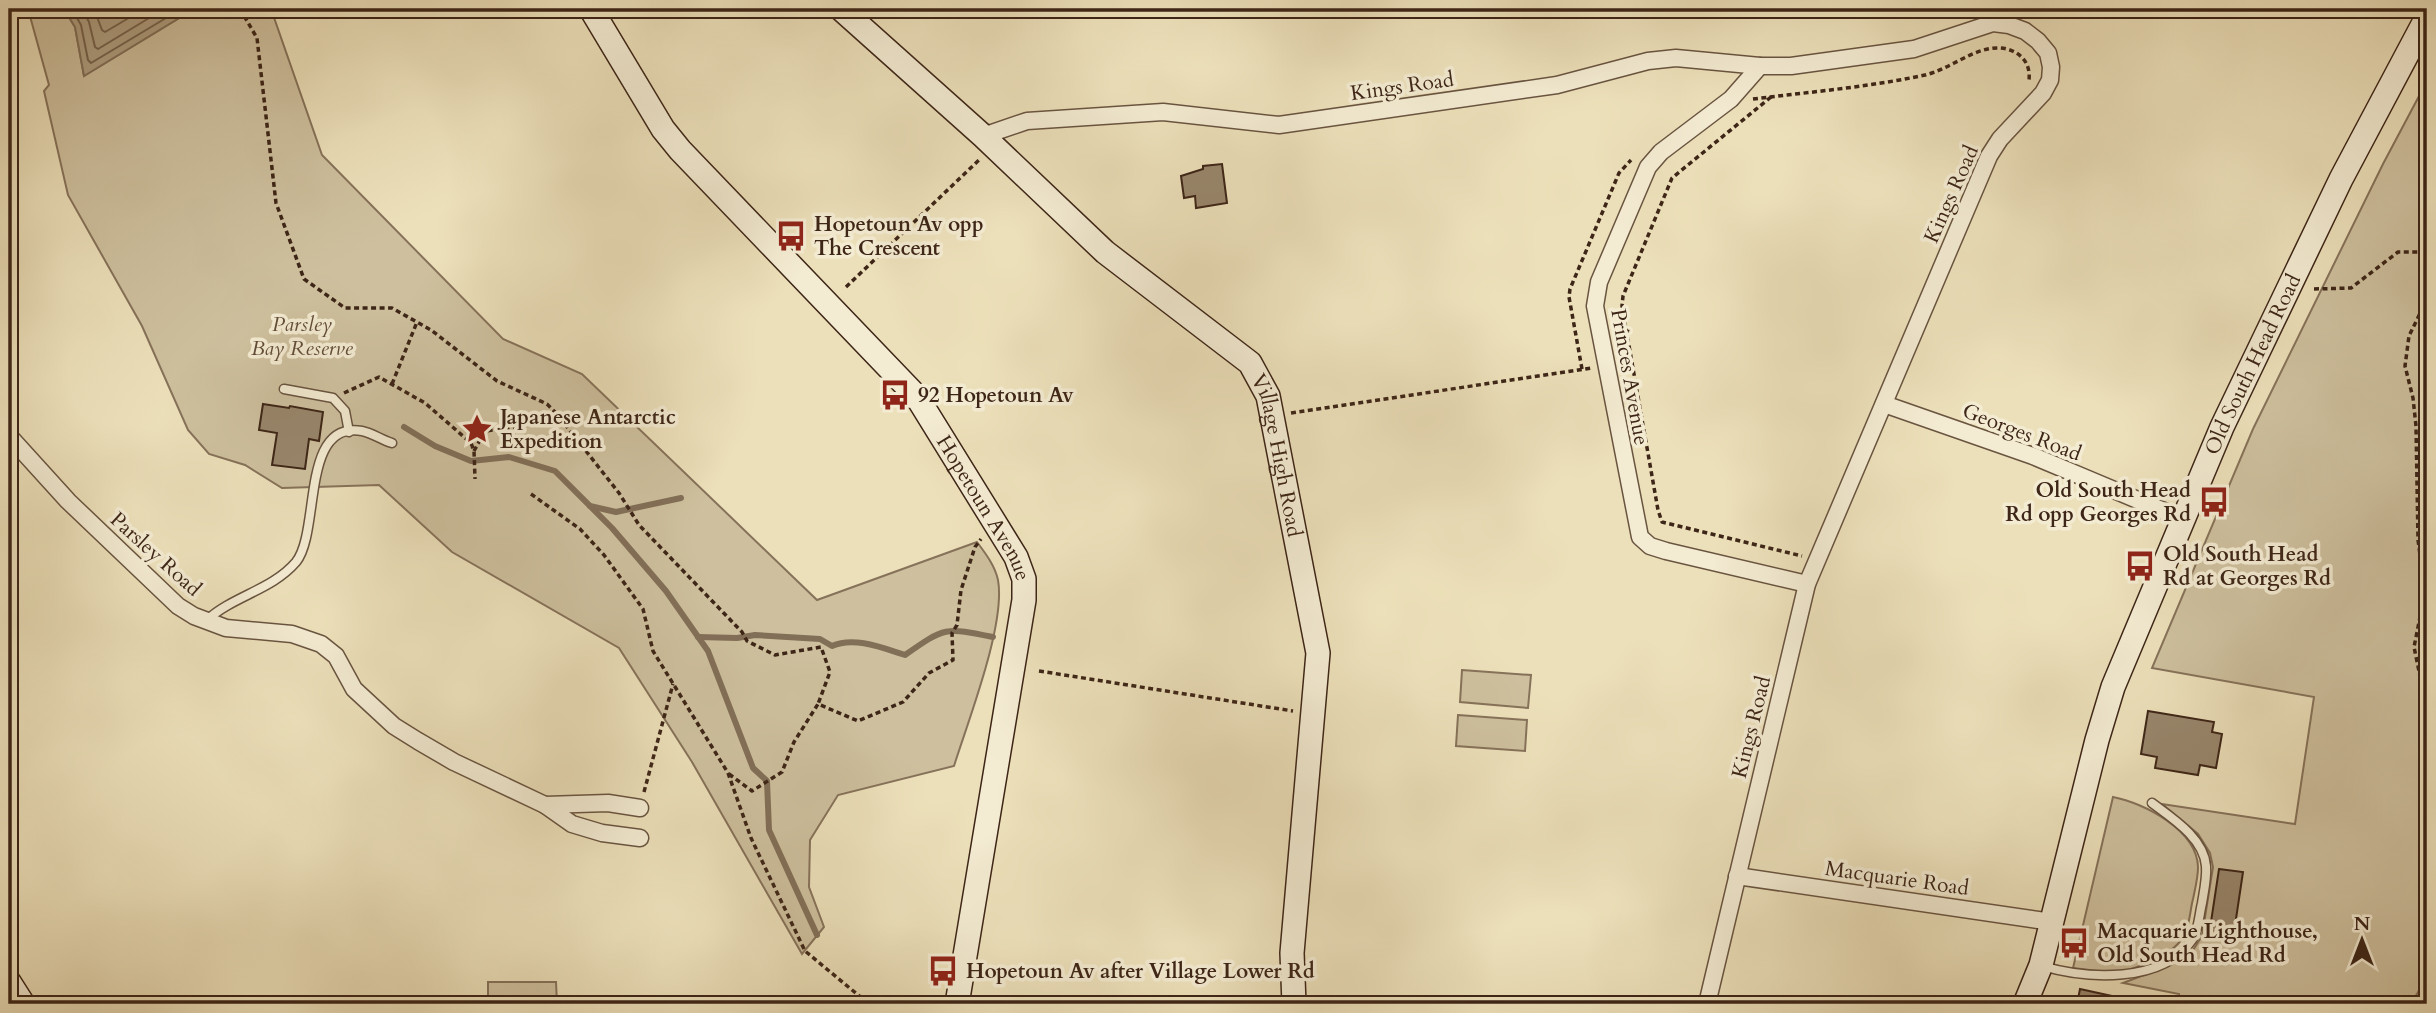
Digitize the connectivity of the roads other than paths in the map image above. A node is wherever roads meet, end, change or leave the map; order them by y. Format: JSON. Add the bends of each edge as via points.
{"nodes":[{"id":1,"x":591,"y":9,"type":"edge"},
{"id":2,"x":841,"y":9,"type":"edge"},
{"id":3,"x":2427,"y":18,"type":"edge"},
{"id":4,"x":1760,"y":66,"type":"junction"},
{"id":5,"x":988,"y":141,"type":"junction"},
{"id":6,"x":284,"y":389,"type":"dead end"},
{"id":7,"x":1884,"y":404,"type":"junction"},
{"id":8,"x":349,"y":432,"type":"junction"},
{"id":9,"x":9,"y":436,"type":"edge"},
{"id":10,"x":392,"y":443,"type":"dead end"},
{"id":11,"x":2183,"y":519,"type":"junction"},
{"id":12,"x":1807,"y":584,"type":"junction"},
{"id":13,"x":206,"y":621,"type":"junction"},
{"id":14,"x":2152,"y":803,"type":"dead end"},
{"id":15,"x":545,"y":805,"type":"junction"},
{"id":16,"x":640,"y":807,"type":"road end"},
{"id":17,"x":640,"y":838,"type":"dead end"},
{"id":18,"x":1737,"y":876,"type":"junction"},
{"id":19,"x":2052,"y":922,"type":"junction"},
{"id":20,"x":2041,"y":965,"type":"junction"},
{"id":21,"x":9,"y":982,"type":"edge"},
{"id":22,"x":23,"y":1004,"type":"edge"},
{"id":23,"x":957,"y":1004,"type":"edge"},
{"id":24,"x":1294,"y":1004,"type":"edge"},
{"id":25,"x":1707,"y":1004,"type":"edge"},
{"id":26,"x":2025,"y":1004,"type":"edge"}],
"edges":[{"from":1,"to":23,"type":"street","name":"Hopetoun Avenue","via":[[680,150],[917,397],[1020,565],[1024,600]]},
{"from":2,"to":5,"type":"street","name":"Village High Road"},
{"from":3,"to":11,"type":"street","name":"Old South Head Road","via":[[2341,179]]},
{"from":4,"to":5,"type":"street","name":"Kings Road","via":[[1676,58],[1648,61],[1557,85],[1279,125],[1163,112],[1027,121]]},
{"from":4,"to":7,"type":"street","name":"Kings Road","via":[[1791,66],[1914,48],[1993,23],[2025,31],[2048,53],[2050,80],[1989,156]]},
{"from":4,"to":12,"type":"street","name":"Princes Avenue","via":[[1731,99],[1648,167],[1595,306],[1640,537],[1666,551]]},
{"from":5,"to":24,"type":"street","name":"Village High Road","via":[[1105,252],[1250,363],[1268,396],[1318,653],[1292,953]]},
{"from":6,"to":8,"type":"lane","via":[[333,398],[345,411]]},
{"from":7,"to":11,"type":"street","name":"Georges Road","via":[[2033,456]]},
{"from":7,"to":12,"type":"street","name":"Kings Road"},
{"from":8,"to":10,"type":"lane","via":[[361,431]]},
{"from":8,"to":13,"type":"lane","via":[[328,443],[322,453],[308,534],[298,560],[257,592]]},
{"from":9,"to":13,"type":"street","name":"Parsley Road","via":[[152,583],[178,606]]},
{"from":11,"to":19,"type":"street","name":"Old South Head Road","via":[[2104,713]]},
{"from":12,"to":18,"type":"street","name":"Kings Road"},
{"from":13,"to":15,"type":"street","name":"Parsley Road","via":[[242,631],[292,634],[321,644],[336,656],[354,689],[394,726],[454,762]]},
{"from":14,"to":20,"type":"lane","via":[[2185,829],[2205,858],[2205,885],[2191,941],[2168,960],[2146,970],[2080,974]]},
{"from":15,"to":16,"type":"street","name":"Parsley Road"},
{"from":15,"to":17,"type":"street","name":"Parsley Road","via":[[572,824]]},
{"from":18,"to":19,"type":"street","name":"Macquarie Road"},
{"from":18,"to":25,"type":"street","name":"Kings Road"},
{"from":19,"to":20,"type":"street","name":"Old South Head Road"},
{"from":20,"to":26,"type":"street","name":"Old South Head Road"},
{"from":21,"to":22,"type":"street"}]}
